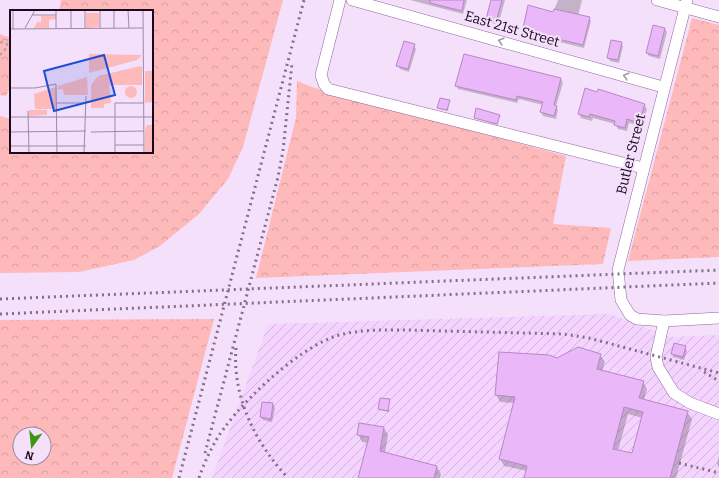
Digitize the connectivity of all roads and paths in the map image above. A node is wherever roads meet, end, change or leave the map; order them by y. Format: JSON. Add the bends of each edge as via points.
{"nodes":[{"id":1,"x":340,"y":0,"type":"edge"},
{"id":2,"x":352,"y":0,"type":"edge"},
{"id":3,"x":657,"y":0,"type":"edge"},
{"id":4,"x":686,"y":4,"type":"edge"},
{"id":5,"x":719,"y":16,"type":"edge"},
{"id":6,"x":0,"y":42,"type":"edge"},
{"id":7,"x":0,"y":55,"type":"edge"},
{"id":8,"x":664,"y":87,"type":"junction"},
{"id":9,"x":643,"y":168,"type":"junction"},
{"id":10,"x":719,"y":318,"type":"edge"},
{"id":11,"x":664,"y":321,"type":"junction"},
{"id":12,"x":719,"y":414,"type":"edge"}],
"edges":[{"from":1,"to":9,"type":"street","via":[[321,75],[328,89]]},
{"from":8,"to":2,"type":"street","name":"East 21st Street","one_way":true},
{"from":3,"to":4,"type":"street"},
{"from":4,"to":5,"type":"street"},
{"from":4,"to":8,"type":"street","name":"Butler Street"},
{"from":6,"to":7,"type":"path","via":[[7,44]]},
{"from":8,"to":9,"type":"street","name":"Butler Street"},
{"from":9,"to":11,"type":"street","name":"Butler Street","via":[[618,270],[621,300],[630,315],[637,319]]},
{"from":10,"to":11,"type":"street"},
{"from":11,"to":12,"type":"street","via":[[656,357],[658,367],[674,393],[690,403]]}]}
